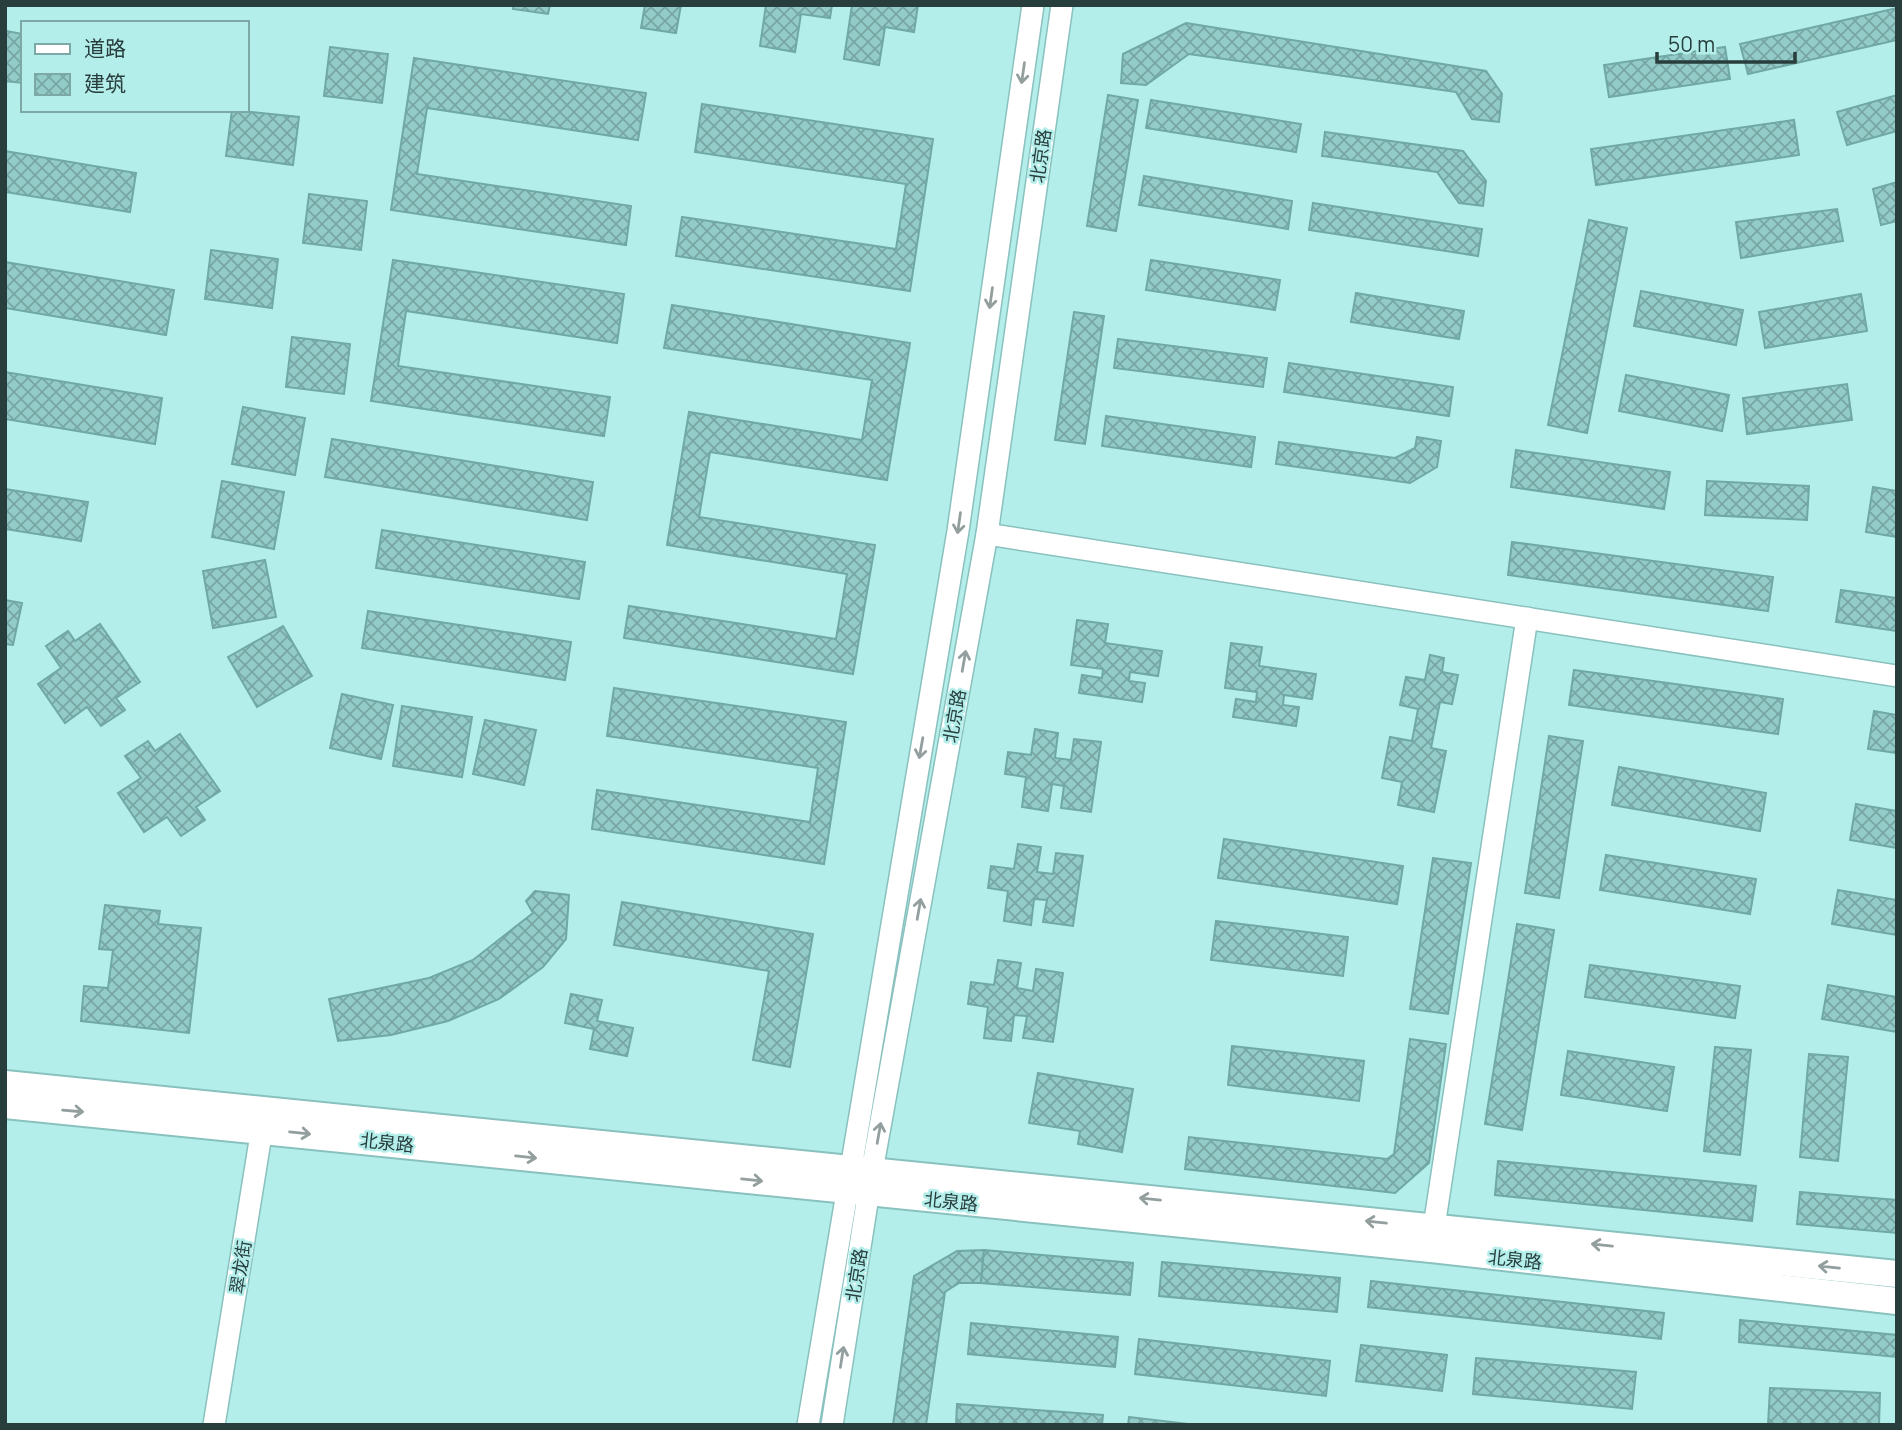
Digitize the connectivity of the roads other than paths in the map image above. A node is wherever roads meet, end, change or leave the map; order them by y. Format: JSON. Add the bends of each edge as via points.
{"nodes":[{"id":1,"x":1033,"y":5,"type":"edge"},
{"id":2,"x":1062,"y":5,"type":"edge"},
{"id":3,"x":987,"y":534,"type":"junction"},
{"id":4,"x":1527,"y":618,"type":"junction"},
{"id":5,"x":1897,"y":676,"type":"edge"},
{"id":6,"x":5,"y":1084,"type":"edge"},
{"id":7,"x":5,"y":1105,"type":"edge"},
{"id":8,"x":263,"y":1119,"type":"junction"},
{"id":9,"x":859,"y":1180,"type":"junction"},
{"id":10,"x":1432,"y":1239,"type":"junction"},
{"id":11,"x":1897,"y":1274,"type":"edge"},
{"id":12,"x":1897,"y":1301,"type":"edge"},
{"id":13,"x":214,"y":1425,"type":"edge"},
{"id":14,"x":808,"y":1425,"type":"edge"},
{"id":15,"x":832,"y":1425,"type":"edge"}],
"edges":[{"from":1,"to":9,"type":"street","name":"北京路","one_way":true},
{"from":2,"to":3,"type":"street","name":"北京路"},
{"from":3,"to":4,"type":"street"},
{"from":9,"to":3,"type":"street","name":"北京路","one_way":true},
{"from":4,"to":5,"type":"street"},
{"from":4,"to":10,"type":"street"},
{"from":6,"to":8,"type":"main road","name":"北泉路"},
{"from":7,"to":8,"type":"main road","name":"北泉路","one_way":true},
{"from":8,"to":9,"type":"main road","name":"北泉路"},
{"from":8,"to":13,"type":"street","name":"翠龙街"},
{"from":9,"to":10,"type":"main road","name":"北泉路"},
{"from":9,"to":14,"type":"street","name":"北京路"},
{"from":15,"to":9,"type":"street","name":"北京路","one_way":true},
{"from":11,"to":10,"type":"main road","name":"北泉路","one_way":true},
{"from":10,"to":12,"type":"main road","name":"北泉路"}]}
